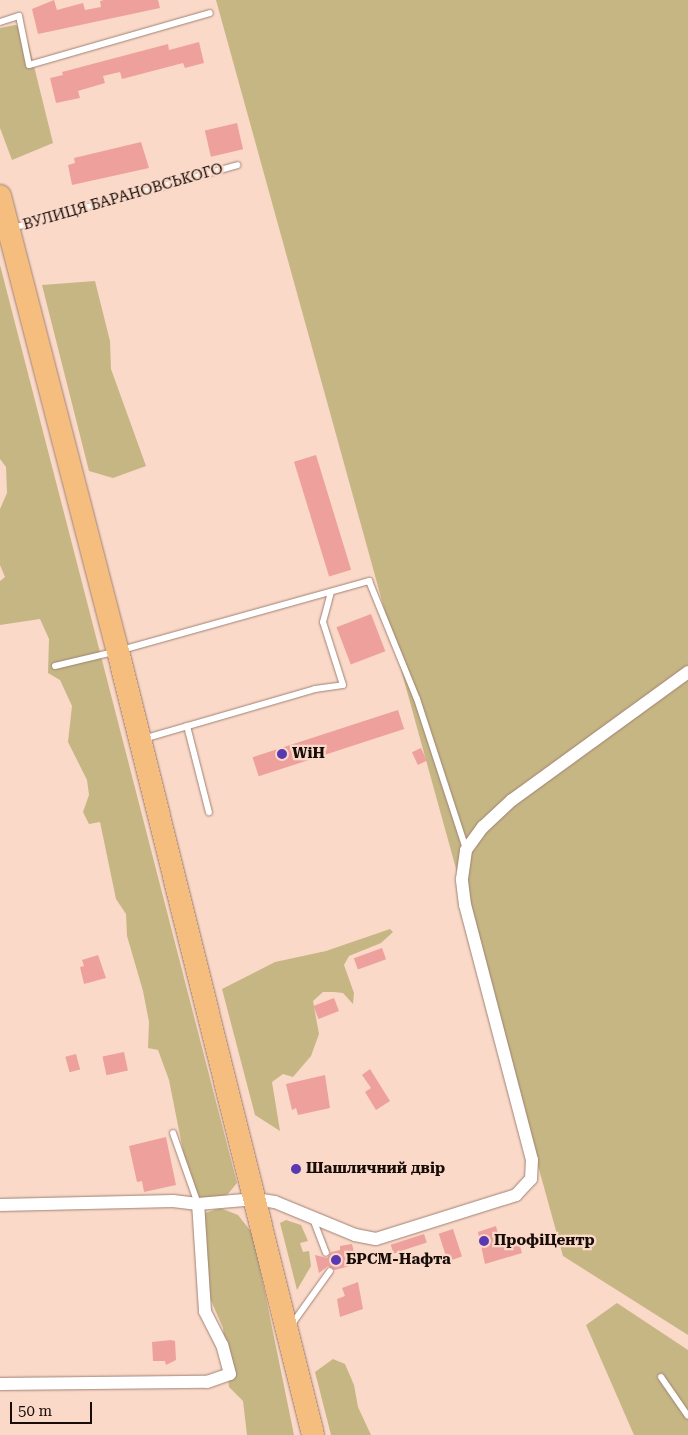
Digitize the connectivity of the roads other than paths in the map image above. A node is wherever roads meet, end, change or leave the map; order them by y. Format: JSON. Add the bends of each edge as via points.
{"nodes":[{"id":1,"x":210,"y":13,"type":"dead end"},
{"id":2,"x":0,"y":22,"type":"edge"},
{"id":3,"x":237,"y":165,"type":"dead end"},
{"id":4,"x":0,"y":196,"type":"edge"},
{"id":5,"x":9,"y":230,"type":"junction"},
{"id":6,"x":331,"y":593,"type":"junction"},
{"id":7,"x":118,"y":651,"type":"junction"},
{"id":8,"x":55,"y":666,"type":"dead end"},
{"id":9,"x":688,"y":672,"type":"edge"},
{"id":10,"x":187,"y":726,"type":"junction"},
{"id":11,"x":139,"y":740,"type":"junction"},
{"id":12,"x":210,"y":812,"type":"dead end"},
{"id":13,"x":466,"y":850,"type":"junction"},
{"id":14,"x":173,"y":1133,"type":"dead end"},
{"id":15,"x":256,"y":1199,"type":"junction"},
{"id":16,"x":198,"y":1204,"type":"junction"},
{"id":17,"x":0,"y":1205,"type":"edge"},
{"id":18,"x":313,"y":1217,"type":"junction"},
{"id":19,"x":326,"y":1253,"type":"dead end"},
{"id":20,"x":330,"y":1271,"type":"dead end"},
{"id":21,"x":288,"y":1329,"type":"junction"},
{"id":22,"x":661,"y":1377,"type":"dead end"},
{"id":23,"x":0,"y":1384,"type":"edge"},
{"id":24,"x":688,"y":1416,"type":"edge"},
{"id":25,"x":313,"y":1435,"type":"edge"}],
"edges":[{"from":1,"to":2,"type":"lane","via":[[29,65],[19,16]]},
{"from":3,"to":5,"type":"lane","name":"ВУЛИЦЯ БАРАНОВСЬКОГО"},
{"from":4,"to":5,"type":"highway"},
{"from":5,"to":7,"type":"highway"},
{"from":6,"to":7,"type":"lane"},
{"from":6,"to":10,"type":"lane","via":[[323,622],[343,685],[315,689]]},
{"from":6,"to":13,"type":"lane","via":[[369,580],[417,699]]},
{"from":7,"to":8,"type":"lane"},
{"from":7,"to":11,"type":"highway"},
{"from":9,"to":13,"type":"street","via":[[512,800],[483,826]]},
{"from":10,"to":11,"type":"lane"},
{"from":10,"to":12,"type":"lane"},
{"from":11,"to":15,"type":"highway"},
{"from":13,"to":18,"type":"street","via":[[462,879],[465,905],[532,1160],[531,1179],[516,1195],[376,1239],[355,1235]]},
{"from":14,"to":16,"type":"lane"},
{"from":15,"to":16,"type":"street"},
{"from":15,"to":18,"type":"street","via":[[275,1202]]},
{"from":15,"to":21,"type":"highway"},
{"from":16,"to":17,"type":"street","via":[[173,1201]]},
{"from":16,"to":23,"type":"street","via":[[205,1311],[222,1345],[230,1374],[207,1382]]},
{"from":18,"to":19,"type":"lane"},
{"from":20,"to":21,"type":"lane"},
{"from":21,"to":25,"type":"highway"},
{"from":22,"to":24,"type":"lane"}]}
